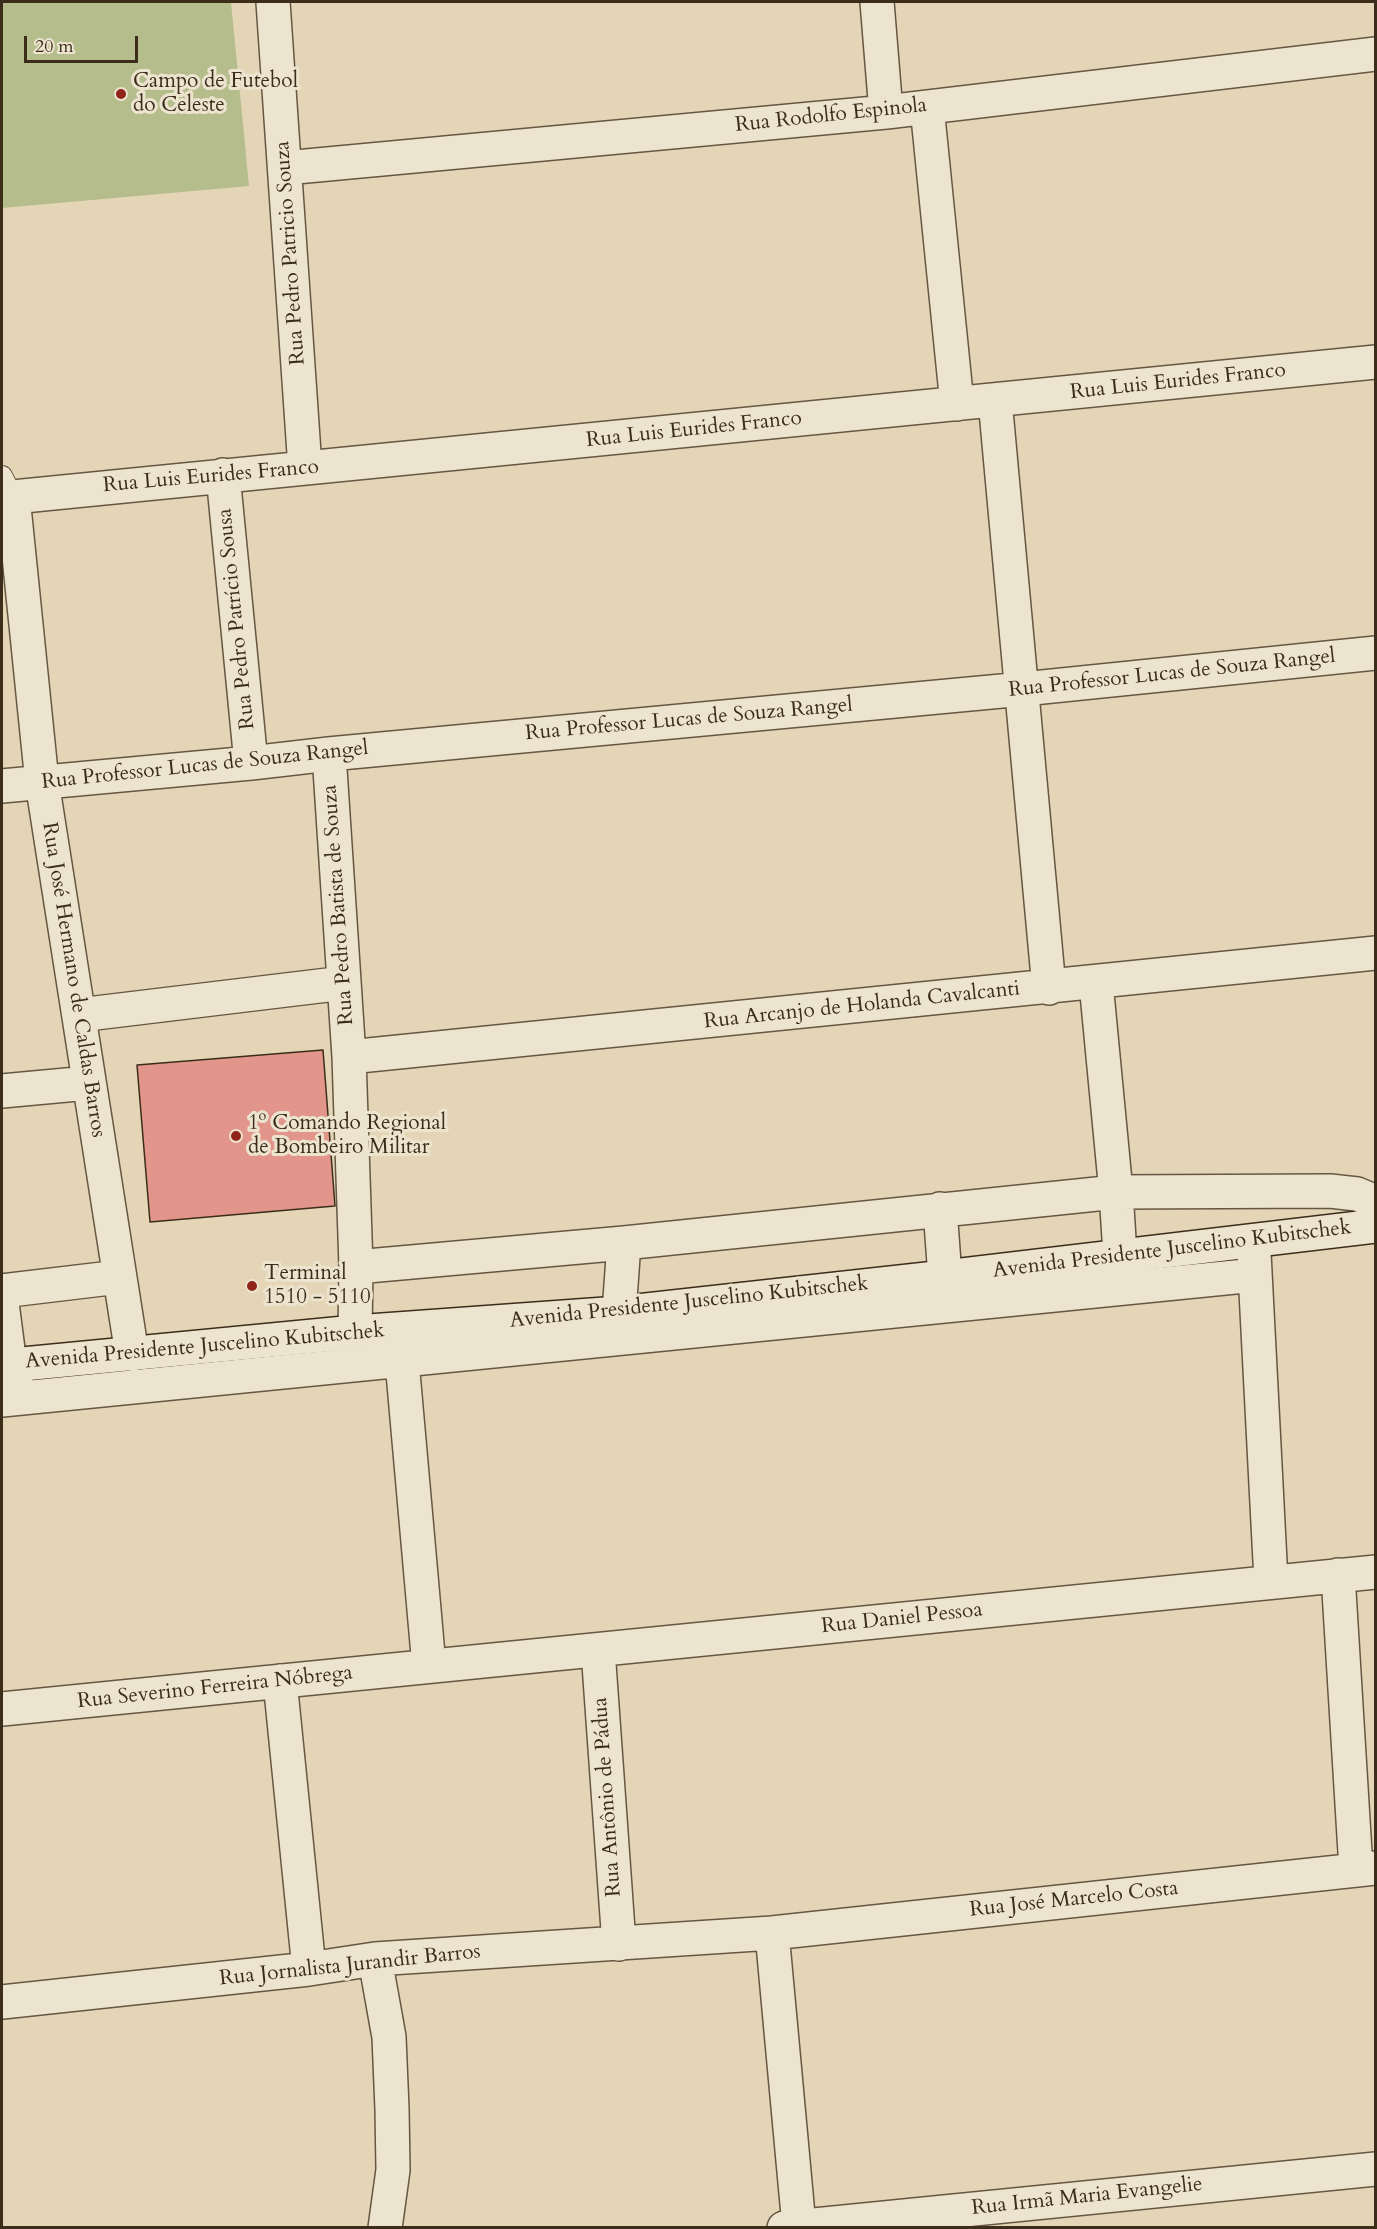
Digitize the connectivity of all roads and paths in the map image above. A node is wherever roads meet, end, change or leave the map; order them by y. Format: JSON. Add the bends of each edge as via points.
{"nodes":[{"id":1,"x":273,"y":2,"type":"edge"},
{"id":2,"x":877,"y":2,"type":"edge"},
{"id":3,"x":1376,"y":54,"type":"edge"},
{"id":4,"x":927,"y":107,"type":"junction"},
{"id":5,"x":886,"y":112,"type":"junction"},
{"id":6,"x":285,"y":168,"type":"junction"},
{"id":7,"x":1376,"y":362,"type":"edge"},
{"id":8,"x":995,"y":400,"type":"junction"},
{"id":9,"x":957,"y":404,"type":"junction"},
{"id":10,"x":305,"y":468,"type":"junction"},
{"id":11,"x":223,"y":475,"type":"junction"},
{"id":12,"x":7,"y":486,"type":"edge"},
{"id":13,"x":1376,"y":654,"type":"edge"},
{"id":14,"x":1023,"y":689,"type":"junction"},
{"id":15,"x":329,"y":754,"type":"junction"},
{"id":16,"x":251,"y":763,"type":"junction"},
{"id":17,"x":42,"y":782,"type":"junction"},
{"id":18,"x":2,"y":786,"type":"edge"},
{"id":19,"x":1376,"y":953,"type":"edge"},
{"id":20,"x":344,"y":983,"type":"junction"},
{"id":21,"x":1096,"y":983,"type":"junction"},
{"id":22,"x":1049,"y":988,"type":"junction"},
{"id":23,"x":79,"y":1015,"type":"junction"},
{"id":24,"x":349,"y":1057,"type":"junction"},
{"id":25,"x":88,"y":1083,"type":"junction"},
{"id":26,"x":2,"y":1091,"type":"edge"},
{"id":27,"x":1116,"y":1192,"type":"junction"},
{"id":28,"x":1376,"y":1202,"type":"edge"},
{"id":29,"x":940,"y":1209,"type":"junction"},
{"id":30,"x":1376,"y":1226,"type":"edge"},
{"id":31,"x":1253,"y":1241,"type":"junction"},
{"id":32,"x":624,"y":1243,"type":"junction"},
{"id":33,"x":1120,"y":1255,"type":"junction"},
{"id":34,"x":356,"y":1267,"type":"junction"},
{"id":35,"x":1255,"y":1275,"type":"junction"},
{"id":36,"x":119,"y":1277,"type":"junction"},
{"id":37,"x":945,"y":1277,"type":"junction"},
{"id":38,"x":2,"y":1291,"type":"edge"},
{"id":39,"x":2,"y":1303,"type":"edge"},
{"id":40,"x":619,"y":1313,"type":"junction"},
{"id":41,"x":694,"y":1318,"type":"junction"},
{"id":42,"x":355,"y":1332,"type":"junction"},
{"id":43,"x":401,"y":1344,"type":"junction"},
{"id":44,"x":132,"y":1354,"type":"junction"},
{"id":45,"x":6,"y":1365,"type":"edge"},
{"id":46,"x":11,"y":1399,"type":"edge"},
{"id":47,"x":1376,"y":1572,"type":"edge"},
{"id":48,"x":1338,"y":1575,"type":"junction"},
{"id":49,"x":1271,"y":1581,"type":"junction"},
{"id":50,"x":598,"y":1650,"type":"junction"},
{"id":51,"x":429,"y":1666,"type":"junction"},
{"id":52,"x":280,"y":1681,"type":"junction"},
{"id":53,"x":2,"y":1709,"type":"edge"},
{"id":54,"x":1366,"y":1869,"type":"edge"},
{"id":55,"x":772,"y":1933,"type":"junction"},
{"id":56,"x":619,"y":1944,"type":"junction"},
{"id":57,"x":375,"y":1959,"type":"junction"},
{"id":58,"x":309,"y":1969,"type":"junction"},
{"id":59,"x":2,"y":2002,"type":"edge"},
{"id":60,"x":1376,"y":2169,"type":"edge"},
{"id":61,"x":858,"y":2224,"type":"edge"},
{"id":62,"x":792,"y":2227,"type":"edge"},
{"id":63,"x":385,"y":2228,"type":"edge"}],
"edges":[{"from":1,"to":6,"type":"street","name":"Rua Pedro Patricio Souza"},
{"from":2,"to":5,"type":"street"},
{"from":3,"to":4,"type":"street","name":"Rua Rodolfo Espinola"},
{"from":4,"to":5,"type":"street","name":"Rua Rodolfo Espinola"},
{"from":4,"to":9,"type":"street"},
{"from":5,"to":6,"type":"street","name":"Rua Rodolfo Espinola"},
{"from":6,"to":10,"type":"street","name":"Rua Pedro Patricio Souza"},
{"from":7,"to":8,"type":"street","name":"Rua Luis Eurides Franco"},
{"from":8,"to":9,"type":"street","name":"Rua Luis Eurides Franco"},
{"from":8,"to":14,"type":"street"},
{"from":9,"to":10,"type":"street","name":"Rua Luis Eurides Franco"},
{"from":10,"to":11,"type":"street","name":"Rua Luis Eurides Franco"},
{"from":11,"to":12,"type":"street","name":"Rua Luis Eurides Franco"},
{"from":11,"to":16,"type":"street","name":"Rua Pedro Patrício Sousa"},
{"from":12,"to":17,"type":"street","name":"Rua José Hermano de Caldas Barros"},
{"from":13,"to":14,"type":"street","name":"Rua Professor Lucas de Souza Rangel"},
{"from":14,"to":15,"type":"street","name":"Rua Professor Lucas de Souza Rangel"},
{"from":14,"to":22,"type":"street"},
{"from":15,"to":16,"type":"street","name":"Rua Professor Lucas de Souza Rangel"},
{"from":15,"to":20,"type":"street","name":"Rua Pedro Batista de Souza"},
{"from":16,"to":17,"type":"street","name":"Rua Professor Lucas de Souza Rangel"},
{"from":17,"to":18,"type":"street","name":"Rua Professor Lucas de Souza Rangel"},
{"from":17,"to":23,"type":"street","name":"Rua José Hermano de Caldas Barros"},
{"from":19,"to":21,"type":"street","name":"Rua Arcanjo de Holanda Cavalcanti"},
{"from":20,"to":23,"type":"street"},
{"from":20,"to":24,"type":"street","name":"Rua Pedro Batista de Souza"},
{"from":21,"to":22,"type":"street","name":"Rua Arcanjo de Holanda Cavalcanti"},
{"from":21,"to":27,"type":"street"},
{"from":22,"to":24,"type":"street","name":"Rua Arcanjo de Holanda Cavalcanti"},
{"from":23,"to":25,"type":"street","name":"Rua José Hermano de Caldas Barros"},
{"from":24,"to":34,"type":"street"},
{"from":25,"to":26,"type":"street"},
{"from":25,"to":36,"type":"street","name":"Rua José Hermano de Caldas Barros"},
{"from":27,"to":28,"type":"street","via":[[1330,1191],[1357,1194]]},
{"from":27,"to":29,"type":"street"},
{"from":27,"to":33,"type":"street"},
{"from":29,"to":32,"type":"street"},
{"from":29,"to":37,"type":"street"},
{"from":30,"to":31,"type":"street","name":"Avenida Presidente Juscelino Kubitschek"},
{"from":31,"to":33,"type":"street","name":"Avenida Presidente Juscelino Kubitschek"},
{"from":31,"to":35,"type":"street"},
{"from":32,"to":34,"type":"street"},
{"from":32,"to":40,"type":"street"},
{"from":33,"to":37,"type":"street","name":"Avenida Presidente Juscelino Kubitschek"},
{"from":34,"to":42,"type":"street"},
{"from":35,"to":41,"type":"street"},
{"from":35,"to":49,"type":"street"},
{"from":36,"to":38,"type":"street"},
{"from":36,"to":44,"type":"street","name":"Rua José Hermano de Caldas Barros"},
{"from":37,"to":41,"type":"street","name":"Avenida Presidente Juscelino Kubitschek"},
{"from":39,"to":45,"type":"street"},
{"from":40,"to":41,"type":"street","name":"Avenida Presidente Juscelino Kubitschek"},
{"from":40,"to":43,"type":"street","name":"Avenida Presidente Juscelino Kubitschek"},
{"from":41,"to":43,"type":"street"},
{"from":42,"to":43,"type":"street","name":"Avenida Presidente Juscelino Kubitschek"},
{"from":42,"to":44,"type":"street","name":"Avenida Presidente Juscelino Kubitschek"},
{"from":43,"to":46,"type":"street"},
{"from":43,"to":51,"type":"street"},
{"from":44,"to":45,"type":"street","name":"Avenida Presidente Juscelino Kubitschek"},
{"from":45,"to":46,"type":"street"},
{"from":47,"to":48,"type":"street","name":"Rua Daniel Pessoa"},
{"from":48,"to":49,"type":"street","name":"Rua Daniel Pessoa"},
{"from":48,"to":54,"type":"street"},
{"from":49,"to":50,"type":"street","name":"Rua Daniel Pessoa"},
{"from":50,"to":51,"type":"street","name":"Rua Daniel Pessoa"},
{"from":50,"to":56,"type":"street","name":"Rua Antônio de Pádua"},
{"from":51,"to":52,"type":"street","name":"Rua Severino Ferreira Nóbrega"},
{"from":52,"to":53,"type":"street","name":"Rua Severino Ferreira Nóbrega"},
{"from":52,"to":58,"type":"street"},
{"from":54,"to":55,"type":"street","name":"Rua José Marcelo Costa"},
{"from":55,"to":56,"type":"street","name":"Rua Jornalista Jurandir Barros"},
{"from":55,"to":62,"type":"street"},
{"from":56,"to":57,"type":"street","name":"Rua Jornalista Jurandir Barros"},
{"from":57,"to":58,"type":"street","name":"Rua Jornalista Jurandir Barros"},
{"from":57,"to":63,"type":"street","via":[[389,2037],[392,2109],[393,2170]]},
{"from":58,"to":59,"type":"street","name":"Rua Jornalista Jurandir Barros"},
{"from":60,"to":61,"type":"street","name":"Rua Irmã Maria Evangelie"},
{"from":61,"to":62,"type":"street","name":"Rua Irmã Maria Evangelie"}]}
